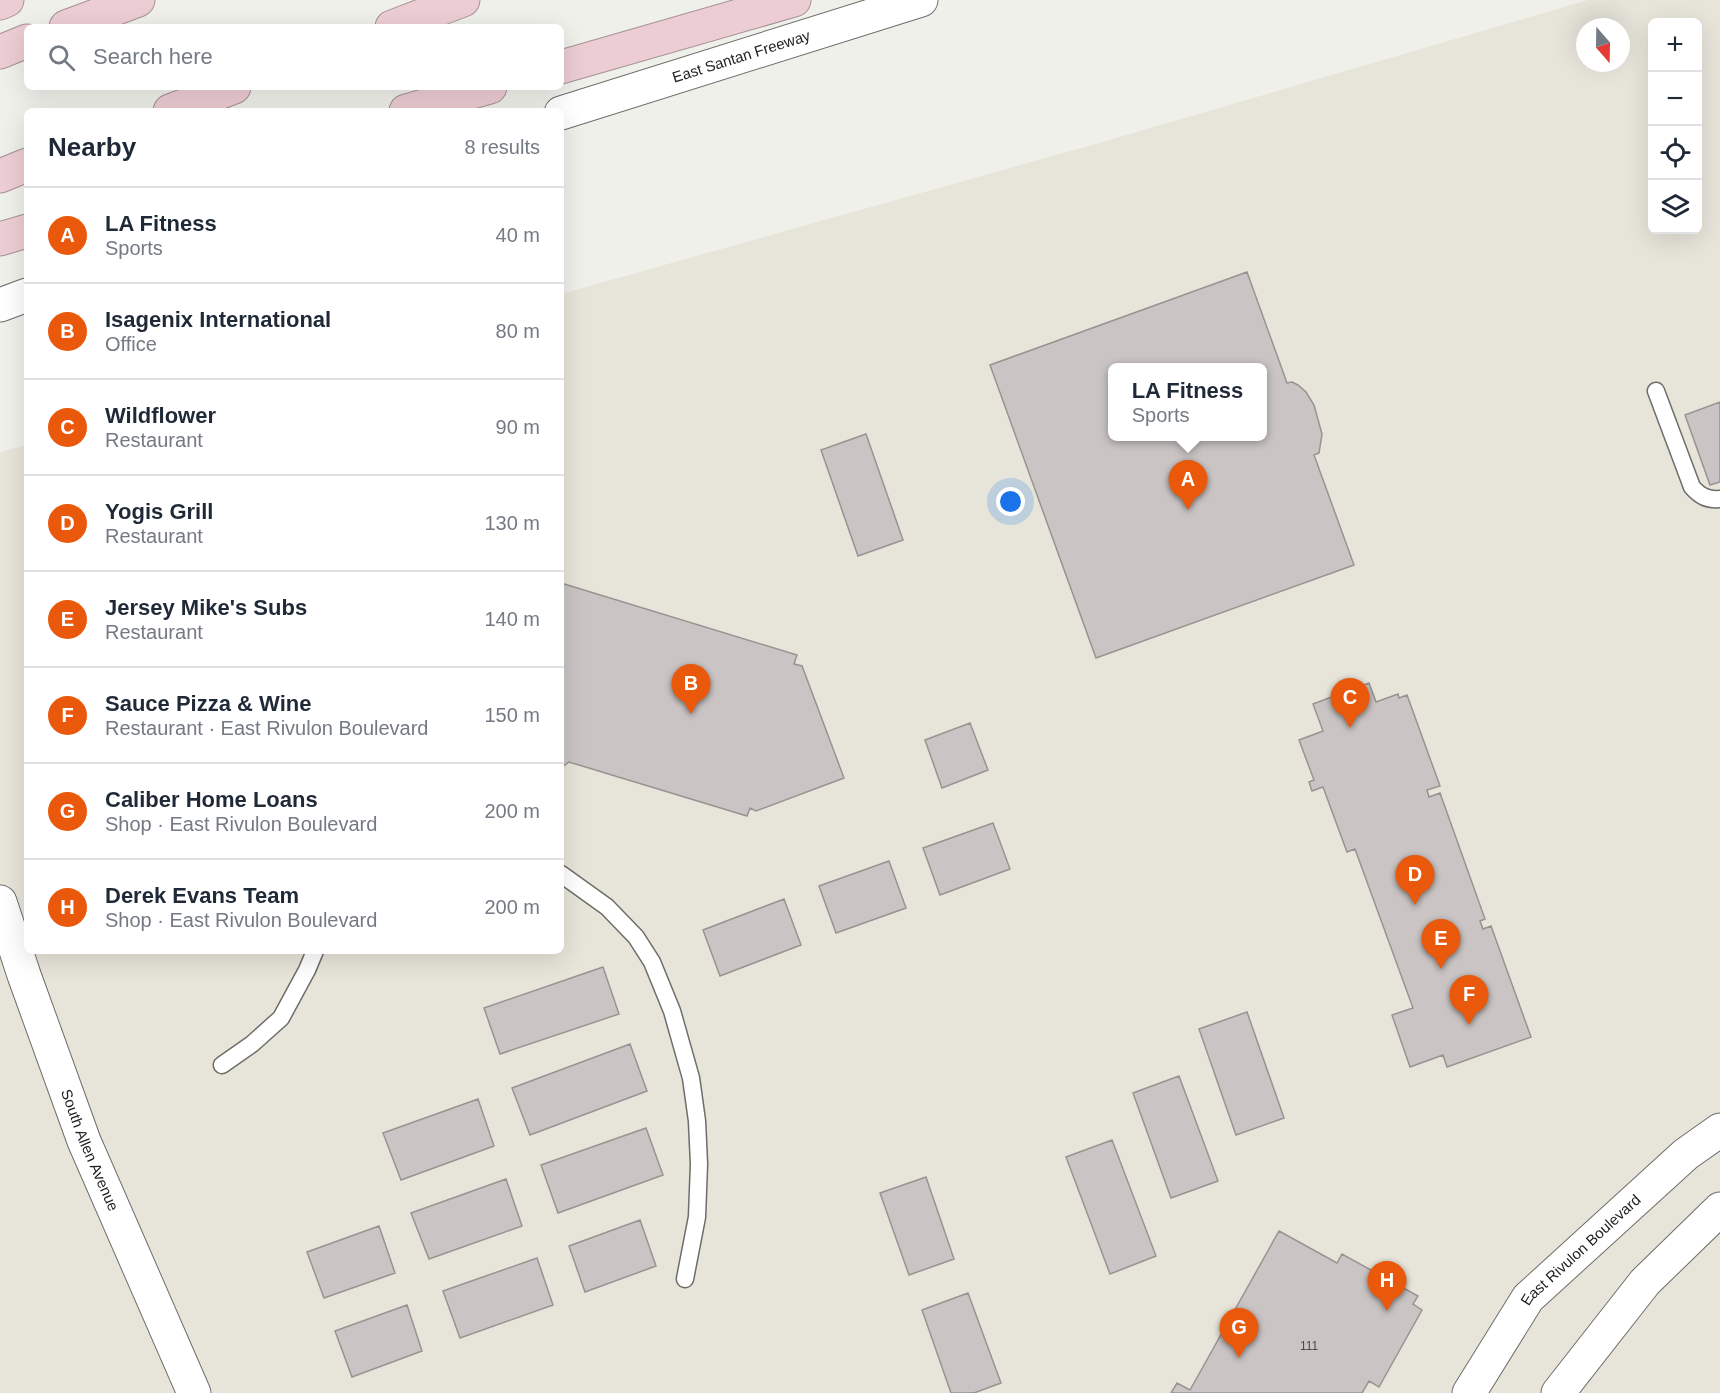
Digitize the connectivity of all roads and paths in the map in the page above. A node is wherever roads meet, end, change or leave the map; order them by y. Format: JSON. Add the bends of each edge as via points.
{"nodes":[{"id":1,"x":7,"y":0,"type":"edge"},
{"id":2,"x":138,"y":0,"type":"edge"},
{"id":3,"x":463,"y":0,"type":"edge"},
{"id":4,"x":794,"y":0,"type":"edge"},
{"id":5,"x":921,"y":0,"type":"edge"},
{"id":6,"x":0,"y":3,"type":"edge"},
{"id":7,"x":74,"y":24,"type":"edge"},
{"id":8,"x":400,"y":24,"type":"edge"},
{"id":9,"x":24,"y":42,"type":"edge"},
{"id":10,"x":0,"y":52,"type":"edge"},
{"id":11,"x":564,"y":66,"type":"edge"},
{"id":12,"x":226,"y":90,"type":"edge"},
{"id":13,"x":480,"y":90,"type":"edge"},
{"id":14,"x":178,"y":108,"type":"edge"},
{"id":15,"x":416,"y":108,"type":"edge"},
{"id":16,"x":564,"y":112,"type":"edge"},
{"id":17,"x":24,"y":166,"type":"edge"},
{"id":18,"x":0,"y":176,"type":"edge"},
{"id":19,"x":24,"y":232,"type":"edge"},
{"id":20,"x":0,"y":239,"type":"edge"},
{"id":21,"x":24,"y":296,"type":"edge"},
{"id":22,"x":0,"y":305,"type":"edge"},
{"id":23,"x":1656,"y":391,"type":"dead end"},
{"id":24,"x":1720,"y":499,"type":"edge"},
{"id":25,"x":564,"y":876,"type":"edge"},
{"id":26,"x":0,"y":902,"type":"edge"},
{"id":27,"x":314,"y":954,"type":"edge"},
{"id":28,"x":222,"y":1065,"type":"dead end"},
{"id":29,"x":1720,"y":1130,"type":"edge"},
{"id":30,"x":1720,"y":1209,"type":"edge"},
{"id":31,"x":685,"y":1279,"type":"dead end"},
{"id":32,"x":194,"y":1393,"type":"edge"},
{"id":33,"x":1469,"y":1393,"type":"edge"},
{"id":34,"x":1558,"y":1393,"type":"edge"}],
"edges":[{"from":1,"to":6,"type":"highway"},
{"from":2,"to":7,"type":"highway"},
{"from":3,"to":8,"type":"highway"},
{"from":4,"to":11,"type":"highway"},
{"from":5,"to":16,"type":"street","name":"East Santan Freeway"},
{"from":9,"to":10,"type":"highway"},
{"from":12,"to":14,"type":"highway"},
{"from":13,"to":15,"type":"highway"},
{"from":17,"to":18,"type":"highway"},
{"from":19,"to":20,"type":"highway"},
{"from":21,"to":22,"type":"street"},
{"from":23,"to":24,"type":"lane","via":[[1692,487],[1707,499]]},
{"from":25,"to":31,"type":"lane","via":[[607,908],[636,937],[652,962],[672,1011],[691,1078],[698,1121],[697,1217]]},
{"from":26,"to":32,"type":"street","name":"South Allen Avenue","via":[[84,1141]]},
{"from":27,"to":28,"type":"lane","via":[[281,1018]]},
{"from":29,"to":33,"type":"street","name":"East Rivulon Boulevard","via":[[1686,1154],[1528,1298]]},
{"from":30,"to":34,"type":"street","via":[[1646,1282]]}]}
